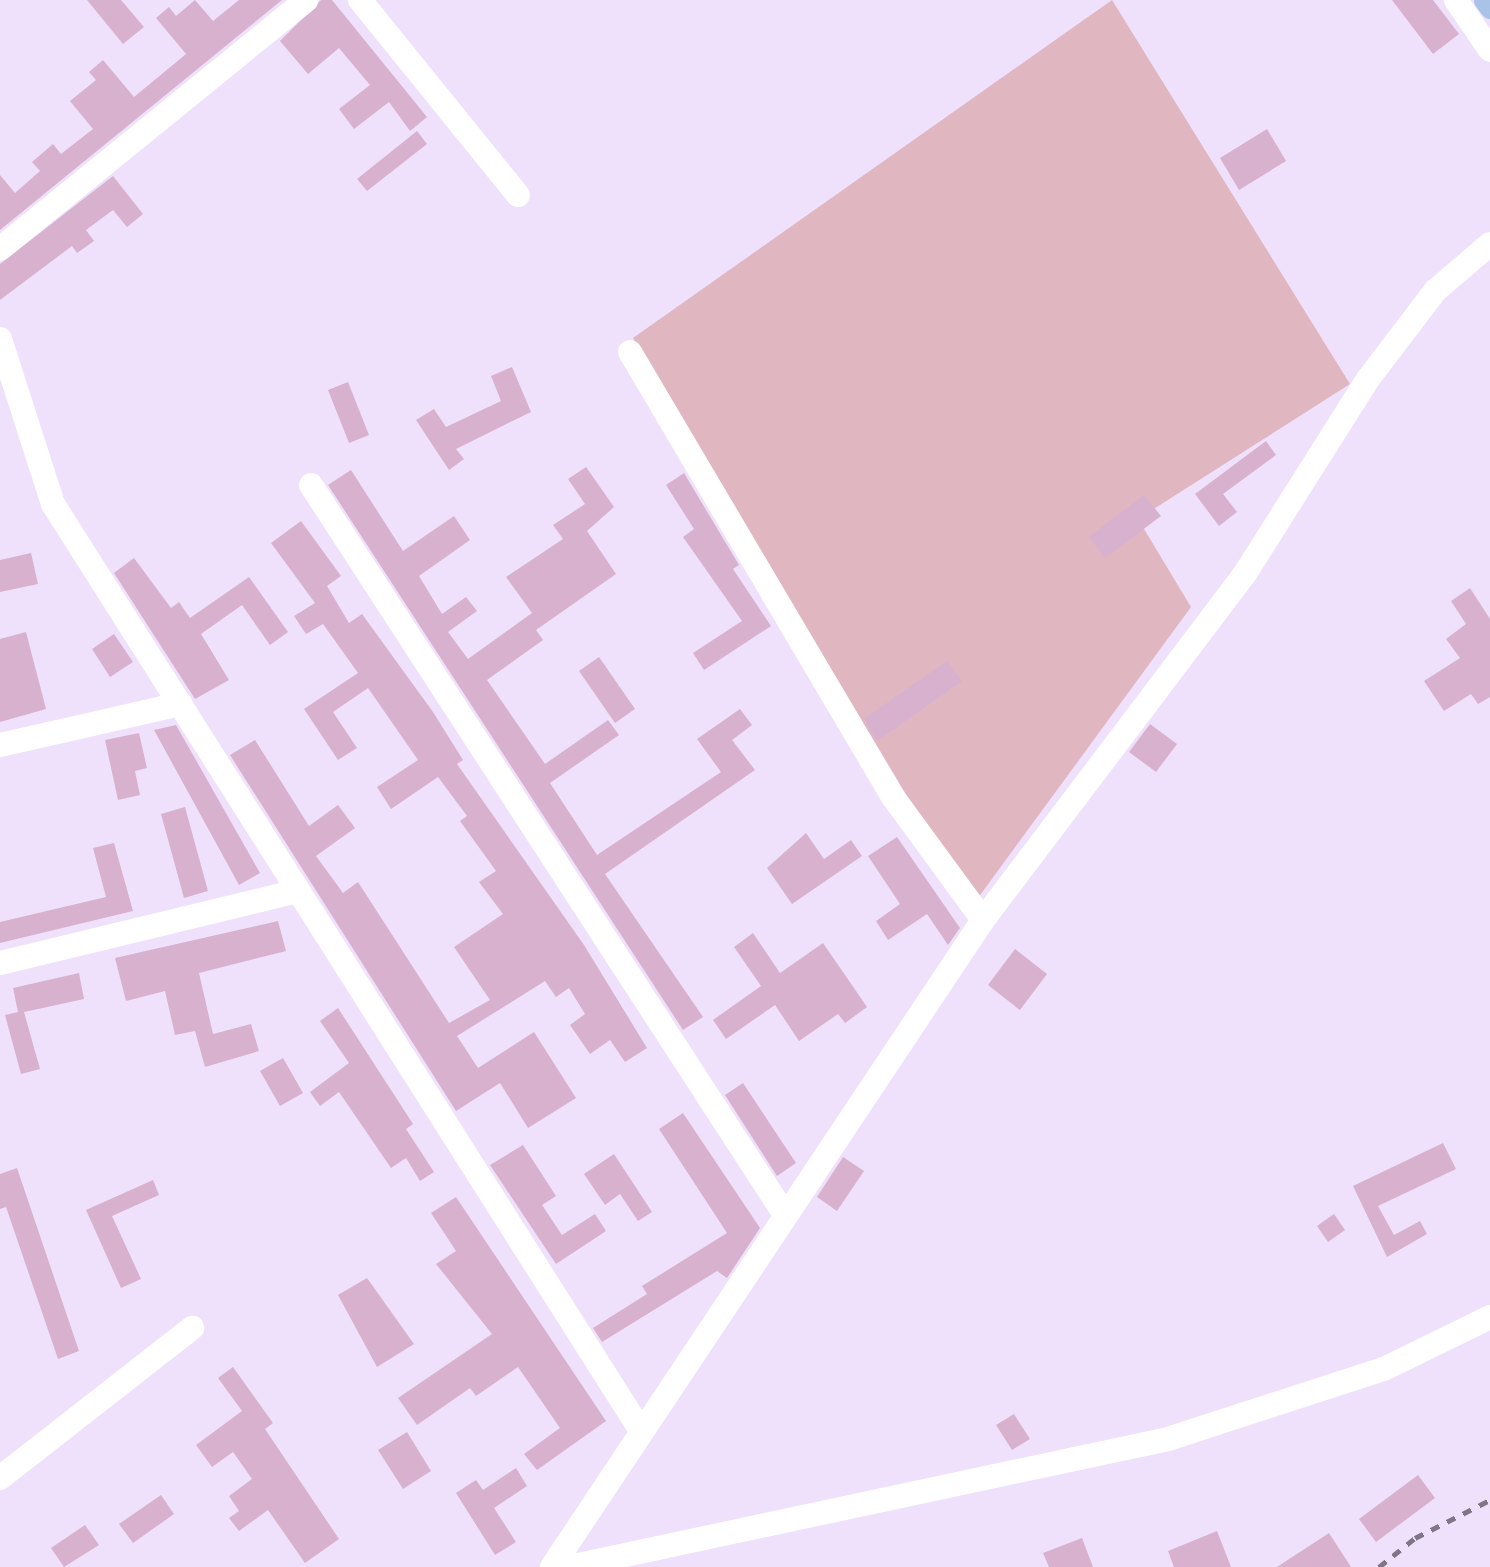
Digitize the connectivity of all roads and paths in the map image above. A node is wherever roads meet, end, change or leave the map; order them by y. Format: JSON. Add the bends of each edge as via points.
{"nodes":[{"id":1,"x":306,"y":0,"type":"edge"},
{"id":2,"x":360,"y":0,"type":"edge"},
{"id":3,"x":1456,"y":0,"type":"edge"},
{"id":4,"x":1490,"y":50,"type":"edge"},
{"id":5,"x":518,"y":195,"type":"dead end"},
{"id":6,"x":1490,"y":244,"type":"edge"},
{"id":7,"x":0,"y":249,"type":"edge"},
{"id":8,"x":0,"y":339,"type":"edge"},
{"id":9,"x":631,"y":352,"type":"dead end"},
{"id":10,"x":311,"y":485,"type":"dead end"},
{"id":11,"x":180,"y":704,"type":"junction"},
{"id":12,"x":0,"y":745,"type":"edge"},
{"id":13,"x":298,"y":891,"type":"junction"},
{"id":14,"x":983,"y":920,"type":"junction"},
{"id":15,"x":0,"y":962,"type":"edge"},
{"id":16,"x":785,"y":1215,"type":"junction"},
{"id":17,"x":1490,"y":1317,"type":"edge"},
{"id":18,"x":192,"y":1328,"type":"dead end"},
{"id":19,"x":641,"y":1431,"type":"junction"},
{"id":20,"x":0,"y":1478,"type":"edge"},
{"id":21,"x":552,"y":1567,"type":"edge"},
{"id":22,"x":569,"y":1567,"type":"edge"}],
"edges":[{"from":1,"to":7,"type":"street"},
{"from":2,"to":5,"type":"street"},
{"from":3,"to":4,"type":"street"},
{"from":6,"to":14,"type":"street","via":[[1435,291],[1368,379],[1245,572]]},
{"from":8,"to":11,"type":"street","via":[[53,504]]},
{"from":9,"to":14,"type":"street","via":[[893,797]]},
{"from":10,"to":16,"type":"street"},
{"from":11,"to":12,"type":"street"},
{"from":11,"to":13,"type":"street"},
{"from":13,"to":15,"type":"street"},
{"from":13,"to":19,"type":"street"},
{"from":14,"to":16,"type":"street"},
{"from":16,"to":19,"type":"street"},
{"from":17,"to":22,"type":"street","via":[[1384,1369],[1168,1439]]},
{"from":18,"to":20,"type":"street"},
{"from":19,"to":21,"type":"street"}]}
